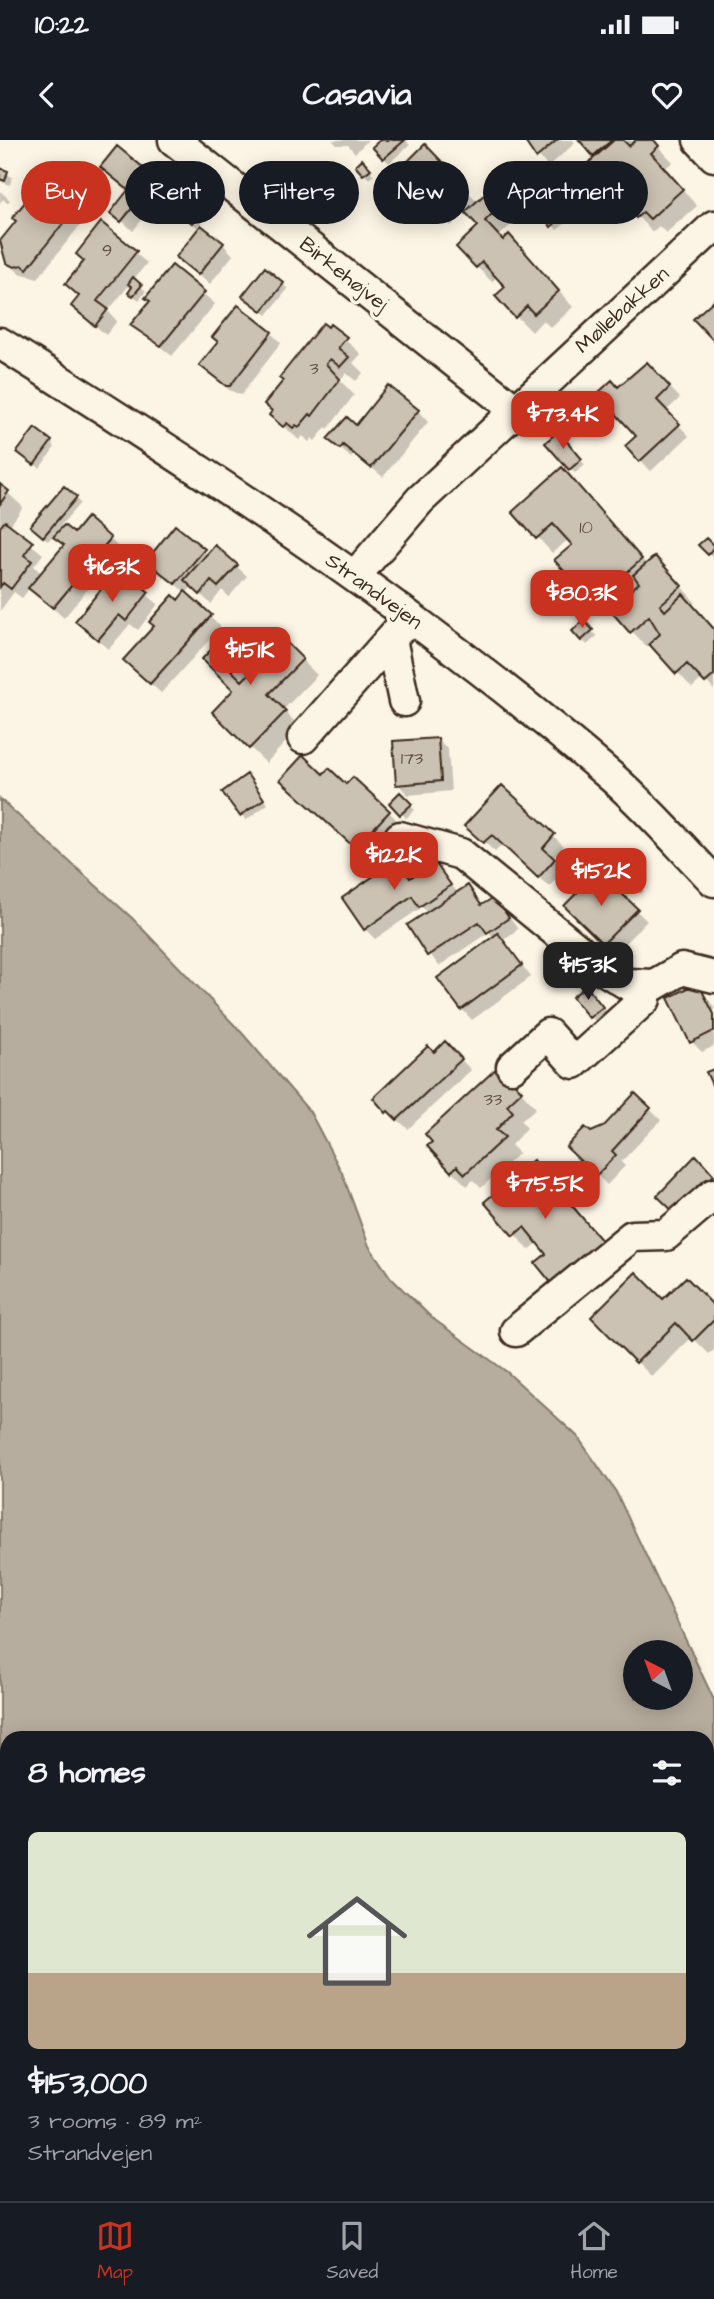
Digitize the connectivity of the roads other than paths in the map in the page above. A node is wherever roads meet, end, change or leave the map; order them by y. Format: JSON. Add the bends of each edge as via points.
{"nodes":[{"id":1,"x":174,"y":140,"type":"edge"},
{"id":2,"x":699,"y":140,"type":"edge"},
{"id":3,"x":714,"y":156,"type":"edge"},
{"id":4,"x":714,"y":226,"type":"edge"},
{"id":5,"x":0,"y":344,"type":"edge"},
{"id":6,"x":514,"y":409,"type":"junction"},
{"id":7,"x":355,"y":576,"type":"junction"},
{"id":8,"x":410,"y":617,"type":"junction"},
{"id":9,"x":391,"y":639,"type":"junction"},
{"id":10,"x":404,"y":701,"type":"dead end"},
{"id":11,"x":303,"y":738,"type":"dead end"},
{"id":12,"x":400,"y":837,"type":"dead end"},
{"id":13,"x":714,"y":881,"type":"edge"},
{"id":14,"x":714,"y":977,"type":"edge"},
{"id":15,"x":646,"y":985,"type":"junction"},
{"id":16,"x":512,"y":1067,"type":"dead end"},
{"id":17,"x":714,"y":1194,"type":"edge"},
{"id":18,"x":516,"y":1331,"type":"dead end"}],
"edges":[{"from":1,"to":6,"type":"street","name":"Birkehøjvej"},
{"from":2,"to":3,"type":"street"},
{"from":4,"to":6,"type":"street","name":"Møllebakken"},
{"from":5,"to":7,"type":"street","name":"Strandvejen","via":[[190,462]]},
{"from":6,"to":7,"type":"street","name":"Møllebakken","via":[[419,500]]},
{"from":7,"to":8,"type":"street","name":"Strandvejen"},
{"from":8,"to":9,"type":"street"},
{"from":8,"to":13,"type":"street","name":"Strandvejen","via":[[615,780]]},
{"from":9,"to":10,"type":"street"},
{"from":9,"to":11,"type":"street"},
{"from":12,"to":15,"type":"street","via":[[461,854],[597,966],[627,984]]},
{"from":14,"to":15,"type":"street","via":[[682,969]]},
{"from":15,"to":16,"type":"street","via":[[645,999],[574,1063],[548,1034]]},
{"from":17,"to":18,"type":"street","via":[[666,1235],[632,1236]]}]}
